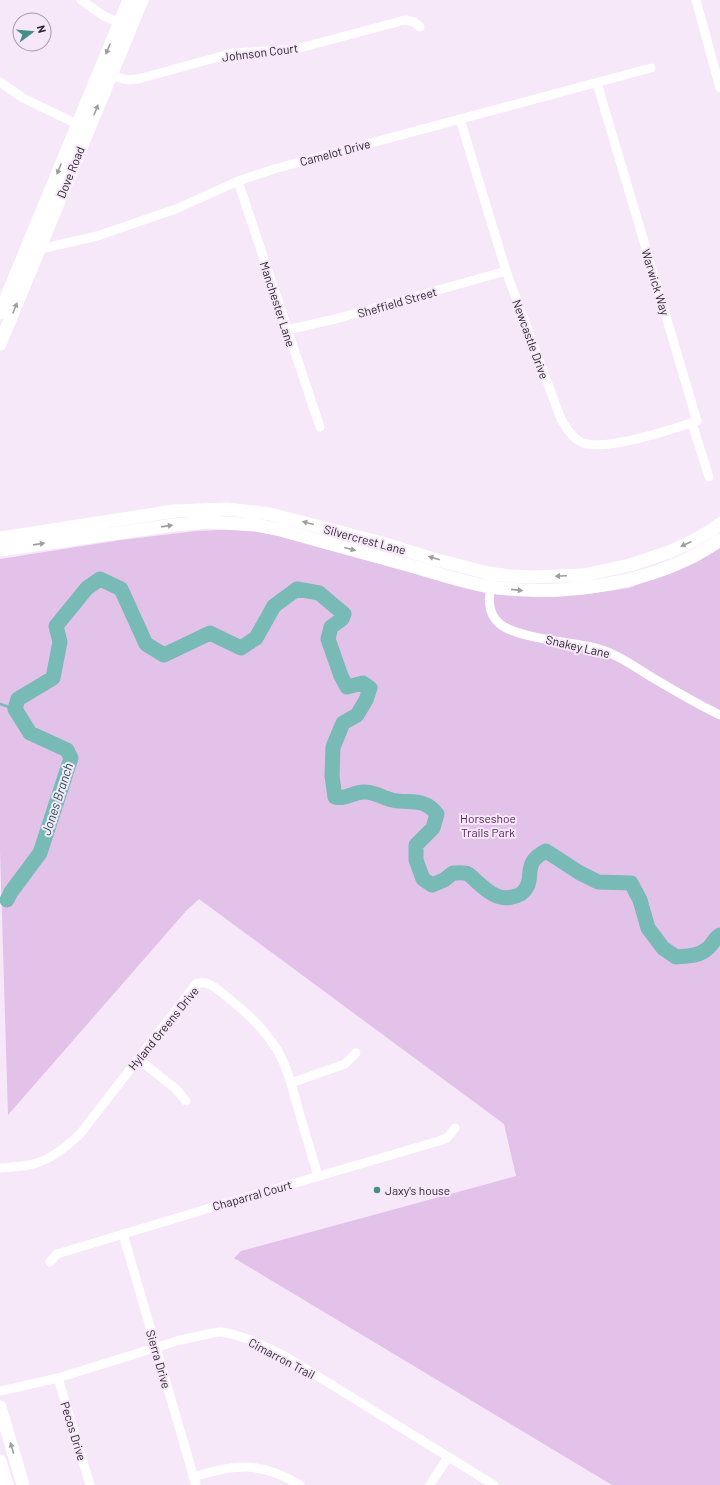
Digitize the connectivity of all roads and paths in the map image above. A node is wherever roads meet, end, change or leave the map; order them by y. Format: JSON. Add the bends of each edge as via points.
{"nodes":[{"id":1,"x":81,"y":0,"type":"edge"},
{"id":2,"x":129,"y":0,"type":"edge"},
{"id":3,"x":142,"y":0,"type":"edge"},
{"id":4,"x":696,"y":0,"type":"edge"},
{"id":5,"x":125,"y":25,"type":"junction"},
{"id":6,"x":420,"y":27,"type":"dead end"},
{"id":7,"x":716,"y":55,"type":"edge"},
{"id":8,"x":651,"y":68,"type":"dead end"},
{"id":9,"x":104,"y":73,"type":"junction"},
{"id":10,"x":0,"y":82,"type":"edge"},
{"id":11,"x":597,"y":83,"type":"junction"},
{"id":12,"x":720,"y":88,"type":"edge"},
{"id":13,"x":460,"y":119,"type":"junction"},
{"id":14,"x":83,"y":126,"type":"junction"},
{"id":15,"x":238,"y":181,"type":"junction"},
{"id":16,"x":39,"y":249,"type":"junction"},
{"id":17,"x":25,"y":253,"type":"junction"},
{"id":18,"x":506,"y":271,"type":"junction"},
{"id":19,"x":0,"y":313,"type":"edge"},
{"id":20,"x":287,"y":330,"type":"junction"},
{"id":21,"x":2,"y":335,"type":"edge"},
{"id":22,"x":692,"y":423,"type":"junction"},
{"id":23,"x":320,"y":427,"type":"dead end"},
{"id":24,"x":709,"y":477,"type":"dead end"},
{"id":25,"x":720,"y":524,"type":"edge"},
{"id":26,"x":0,"y":538,"type":"edge"},
{"id":27,"x":720,"y":540,"type":"edge"},
{"id":28,"x":0,"y":550,"type":"edge"},
{"id":29,"x":493,"y":574,"type":"junction"},
{"id":30,"x":490,"y":587,"type":"junction"},
{"id":31,"x":720,"y":715,"type":"edge"},
{"id":32,"x":356,"y":1053,"type":"dead end"},
{"id":33,"x":138,"y":1059,"type":"junction"},
{"id":34,"x":291,"y":1083,"type":"junction"},
{"id":35,"x":186,"y":1101,"type":"dead end"},
{"id":36,"x":455,"y":1128,"type":"dead end"},
{"id":37,"x":0,"y":1168,"type":"edge"},
{"id":38,"x":318,"y":1176,"type":"junction"},
{"id":39,"x":123,"y":1234,"type":"junction"},
{"id":40,"x":50,"y":1262,"type":"dead end"},
{"id":41,"x":156,"y":1348,"type":"junction"},
{"id":42,"x":58,"y":1378,"type":"junction"},
{"id":43,"x":0,"y":1391,"type":"edge"},
{"id":44,"x":0,"y":1408,"type":"edge"},
{"id":45,"x":448,"y":1457,"type":"junction"},
{"id":46,"x":0,"y":1461,"type":"edge"},
{"id":47,"x":194,"y":1481,"type":"edge"},
{"id":48,"x":7,"y":1485,"type":"edge"},
{"id":49,"x":23,"y":1485,"type":"edge"},
{"id":50,"x":90,"y":1485,"type":"edge"},
{"id":51,"x":300,"y":1485,"type":"edge"},
{"id":52,"x":430,"y":1485,"type":"edge"},
{"id":53,"x":494,"y":1485,"type":"edge"}],
"edges":[{"from":1,"to":5,"type":"street","via":[[104,16]]},
{"from":2,"to":5,"type":"street","name":"Dove Road"},
{"from":3,"to":5,"type":"street","name":"Dove Road"},
{"from":4,"to":7,"type":"street"},
{"from":5,"to":9,"type":"street","name":"Dove Road"},
{"from":6,"to":9,"type":"street","name":"Johnson Court","via":[[406,20],[296,49],[234,53],[138,79],[127,80]]},
{"from":7,"to":12,"type":"street"},
{"from":8,"to":11,"type":"street","name":"Camelot Drive"},
{"from":9,"to":14,"type":"street","name":"Dove Road"},
{"from":10,"to":14,"type":"street","via":[[24,98]]},
{"from":11,"to":13,"type":"street","name":"Camelot Drive"},
{"from":11,"to":22,"type":"street","name":"Warwick Way","via":[[697,421]]},
{"from":13,"to":15,"type":"street","name":"Camelot Drive"},
{"from":13,"to":18,"type":"street","name":"Newcastle Drive"},
{"from":14,"to":16,"type":"street","name":"Dove Road"},
{"from":14,"to":17,"type":"street","name":"Dove Road","one_way":true},
{"from":15,"to":16,"type":"street","name":"Camelot Drive","via":[[176,209],[97,236]]},
{"from":15,"to":20,"type":"street","name":"Manchester Lane"},
{"from":16,"to":17,"type":"street","name":"Camelot Drive"},
{"from":21,"to":16,"type":"street","name":"Dove Road","one_way":true},
{"from":17,"to":19,"type":"street","name":"Dove Road"},
{"from":18,"to":20,"type":"street","name":"Sheffield Street"},
{"from":18,"to":22,"type":"street","name":"Newcastle Drive","via":[[555,406],[568,431],[576,439],[582,443],[608,444]]},
{"from":20,"to":23,"type":"street","name":"Manchester Lane"},
{"from":22,"to":24,"type":"street","name":"Warwick Way"},
{"from":25,"to":29,"type":"street","name":"Silvercrest Lane","one_way":true,"via":[[669,552],[630,565],[584,575],[532,577]]},
{"from":29,"to":26,"type":"street","name":"Silvercrest Lane","one_way":true,"via":[[270,514],[227,509],[174,511]]},
{"from":30,"to":27,"type":"street","name":"Silvercrest Lane","one_way":true,"via":[[539,591],[585,588],[619,582],[673,566],[705,551]]},
{"from":28,"to":30,"type":"street","name":"Silvercrest Lane","one_way":true,"via":[[209,522],[256,525]]},
{"from":29,"to":30,"type":"street","name":"Snakey Lane"},
{"from":30,"to":31,"type":"street","name":"Snakey Lane","via":[[490,608],[494,618],[501,625],[514,631],[548,640],[593,647],[618,656]]},
{"from":32,"to":34,"type":"street","via":[[345,1064]]},
{"from":33,"to":34,"type":"street","name":"Hyland Greens Drive","via":[[196,984],[201,982],[215,988],[263,1031],[275,1047]]},
{"from":33,"to":35,"type":"street","via":[[176,1089]]},
{"from":33,"to":37,"type":"street","name":"Hyland Greens Drive","via":[[80,1134],[65,1147],[29,1165]]},
{"from":34,"to":38,"type":"street","name":"Hyland Greens Drive"},
{"from":36,"to":38,"type":"street","name":"Chaparral Court","via":[[447,1138],[439,1141]]},
{"from":38,"to":39,"type":"street","name":"Chaparral Court"},
{"from":39,"to":40,"type":"street","name":"Chaparral Court","via":[[57,1254]]},
{"from":39,"to":41,"type":"street","name":"Sierra Drive"},
{"from":41,"to":42,"type":"street","name":"Cimarron Trail"},
{"from":41,"to":45,"type":"street","name":"Cimarron Trail","via":[[180,1340],[221,1332],[251,1340],[291,1361]]},
{"from":41,"to":47,"type":"street","name":"Sierra Drive"},
{"from":42,"to":43,"type":"street","name":"Cimarron Trail"},
{"from":42,"to":50,"type":"street","name":"Pecos Drive"},
{"from":49,"to":44,"type":"street","one_way":true},
{"from":45,"to":52,"type":"street"},
{"from":45,"to":53,"type":"street","name":"Cimarron Trail"},
{"from":46,"to":48,"type":"street"},
{"from":47,"to":51,"type":"street","via":[[215,1470],[252,1467],[270,1470]]}]}
